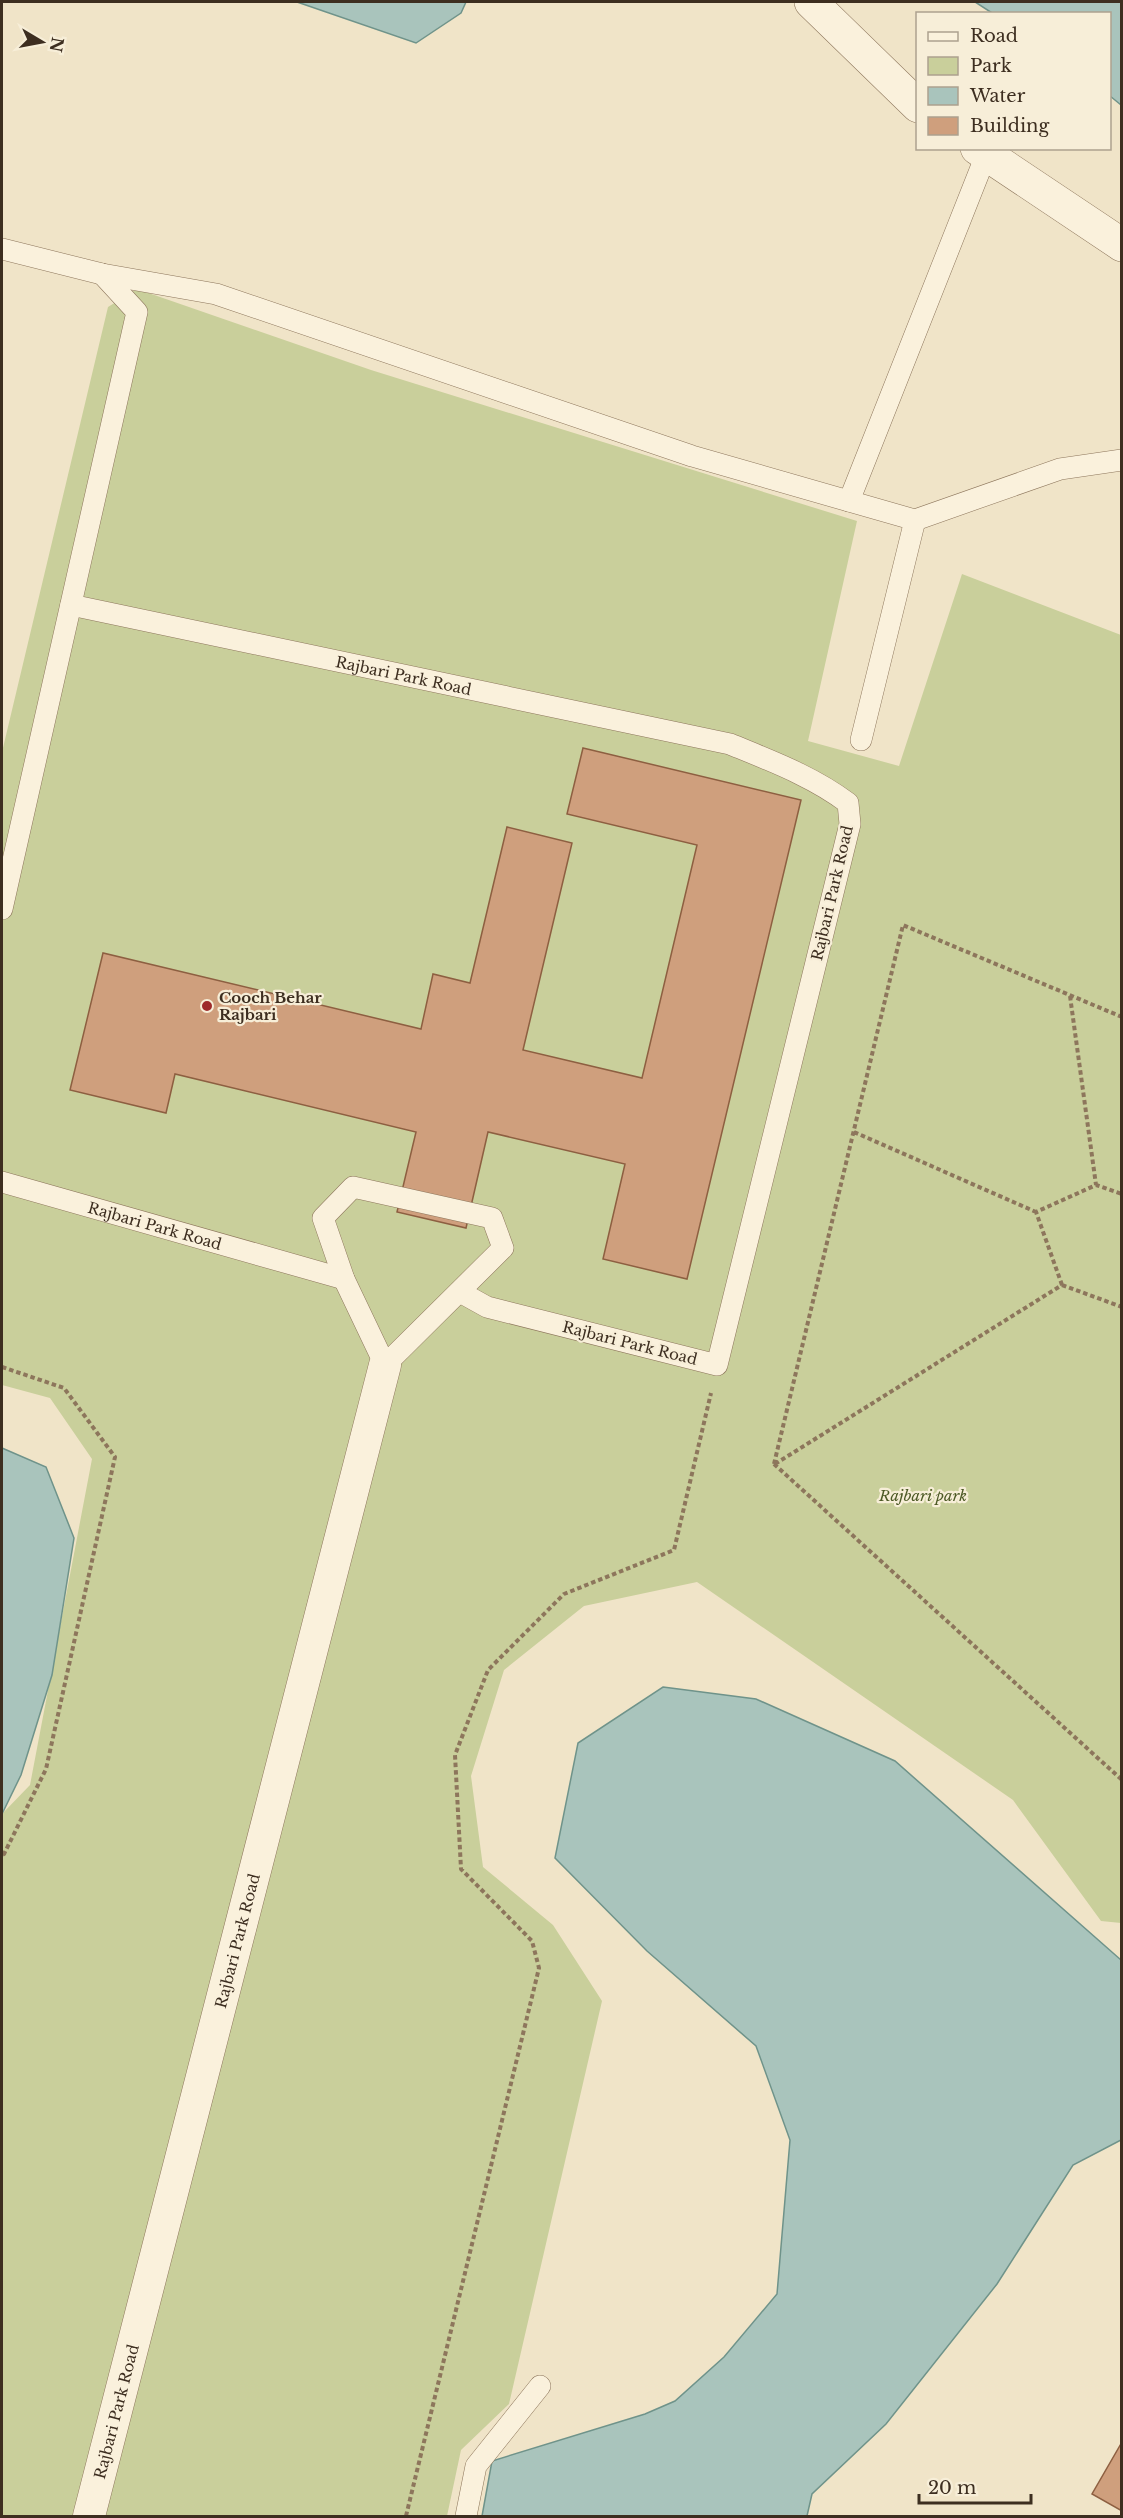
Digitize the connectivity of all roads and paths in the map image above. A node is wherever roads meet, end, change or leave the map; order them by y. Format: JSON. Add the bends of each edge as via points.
{"nodes":[{"id":1,"x":811,"y":2,"type":"edge"},
{"id":2,"x":916,"y":104,"type":"edge"},
{"id":3,"x":982,"y":152,"type":"edge"},
{"id":4,"x":1122,"y":245,"type":"edge"},
{"id":5,"x":2,"y":249,"type":"edge"},
{"id":6,"x":102,"y":274,"type":"junction"},
{"id":7,"x":1122,"y":460,"type":"edge"},
{"id":8,"x":849,"y":501,"type":"junction"},
{"id":9,"x":915,"y":520,"type":"junction"},
{"id":10,"x":71,"y":605,"type":"junction"},
{"id":11,"x":861,"y":740,"type":"dead end"},
{"id":12,"x":2,"y":909,"type":"edge"},
{"id":13,"x":1070,"y":995,"type":"junction"},
{"id":14,"x":1122,"y":1017,"type":"edge"},
{"id":15,"x":854,"y":1132,"type":"junction"},
{"id":16,"x":2,"y":1182,"type":"edge"},
{"id":17,"x":1096,"y":1185,"type":"junction"},
{"id":18,"x":1122,"y":1194,"type":"edge"},
{"id":19,"x":1036,"y":1212,"type":"junction"},
{"id":20,"x":344,"y":1279,"type":"junction"},
{"id":21,"x":1062,"y":1285,"type":"junction"},
{"id":22,"x":460,"y":1292,"type":"junction"},
{"id":23,"x":1122,"y":1306,"type":"edge"},
{"id":24,"x":385,"y":1365,"type":"junction"},
{"id":25,"x":717,"y":1365,"type":"junction"},
{"id":26,"x":2,"y":1367,"type":"edge"},
{"id":27,"x":774,"y":1464,"type":"junction"},
{"id":28,"x":1122,"y":1780,"type":"edge"},
{"id":29,"x":2,"y":1855,"type":"edge"},
{"id":30,"x":540,"y":2386,"type":"dead end"},
{"id":31,"x":89,"y":2517,"type":"edge"},
{"id":32,"x":406,"y":2517,"type":"edge"},
{"id":33,"x":466,"y":2517,"type":"edge"}],
"edges":[{"from":1,"to":2,"type":"street"},
{"from":3,"to":4,"type":"street"},
{"from":3,"to":8,"type":"lane"},
{"from":5,"to":6,"type":"lane"},
{"from":6,"to":8,"type":"lane","via":[[216,294],[692,456]]},
{"from":6,"to":10,"type":"lane","via":[[137,312]]},
{"from":7,"to":9,"type":"lane","via":[[1060,469]]},
{"from":8,"to":9,"type":"lane"},
{"from":9,"to":11,"type":"lane"},
{"from":10,"to":12,"type":"lane"},
{"from":10,"to":25,"type":"lane","name":"Rajbari Park Road","via":[[730,744],[801,773],[848,803],[850,824]]},
{"from":13,"to":14,"type":"path"},
{"from":13,"to":15,"type":"path","via":[[903,925]]},
{"from":13,"to":17,"type":"path"},
{"from":15,"to":19,"type":"path"},
{"from":15,"to":27,"type":"path"},
{"from":16,"to":20,"type":"lane","name":"Rajbari Park Road"},
{"from":17,"to":18,"type":"path"},
{"from":17,"to":19,"type":"path"},
{"from":19,"to":21,"type":"path"},
{"from":20,"to":22,"type":"lane","via":[[323,1218],[353,1187],[492,1218],[503,1248]]},
{"from":20,"to":24,"type":"lane"},
{"from":21,"to":23,"type":"path"},
{"from":21,"to":27,"type":"path"},
{"from":22,"to":24,"type":"lane"},
{"from":22,"to":25,"type":"lane","name":"Rajbari Park Road","via":[[487,1307]]},
{"from":24,"to":31,"type":"street","name":"Rajbari Park Road"},
{"from":25,"to":32,"type":"path","via":[[674,1550],[564,1593],[489,1670],[455,1755],[461,1869],[532,1941],[539,1968]]},
{"from":26,"to":29,"type":"path","via":[[64,1388],[115,1457],[46,1769]]},
{"from":27,"to":28,"type":"path"},
{"from":30,"to":33,"type":"lane","via":[[476,2466]]}]}
